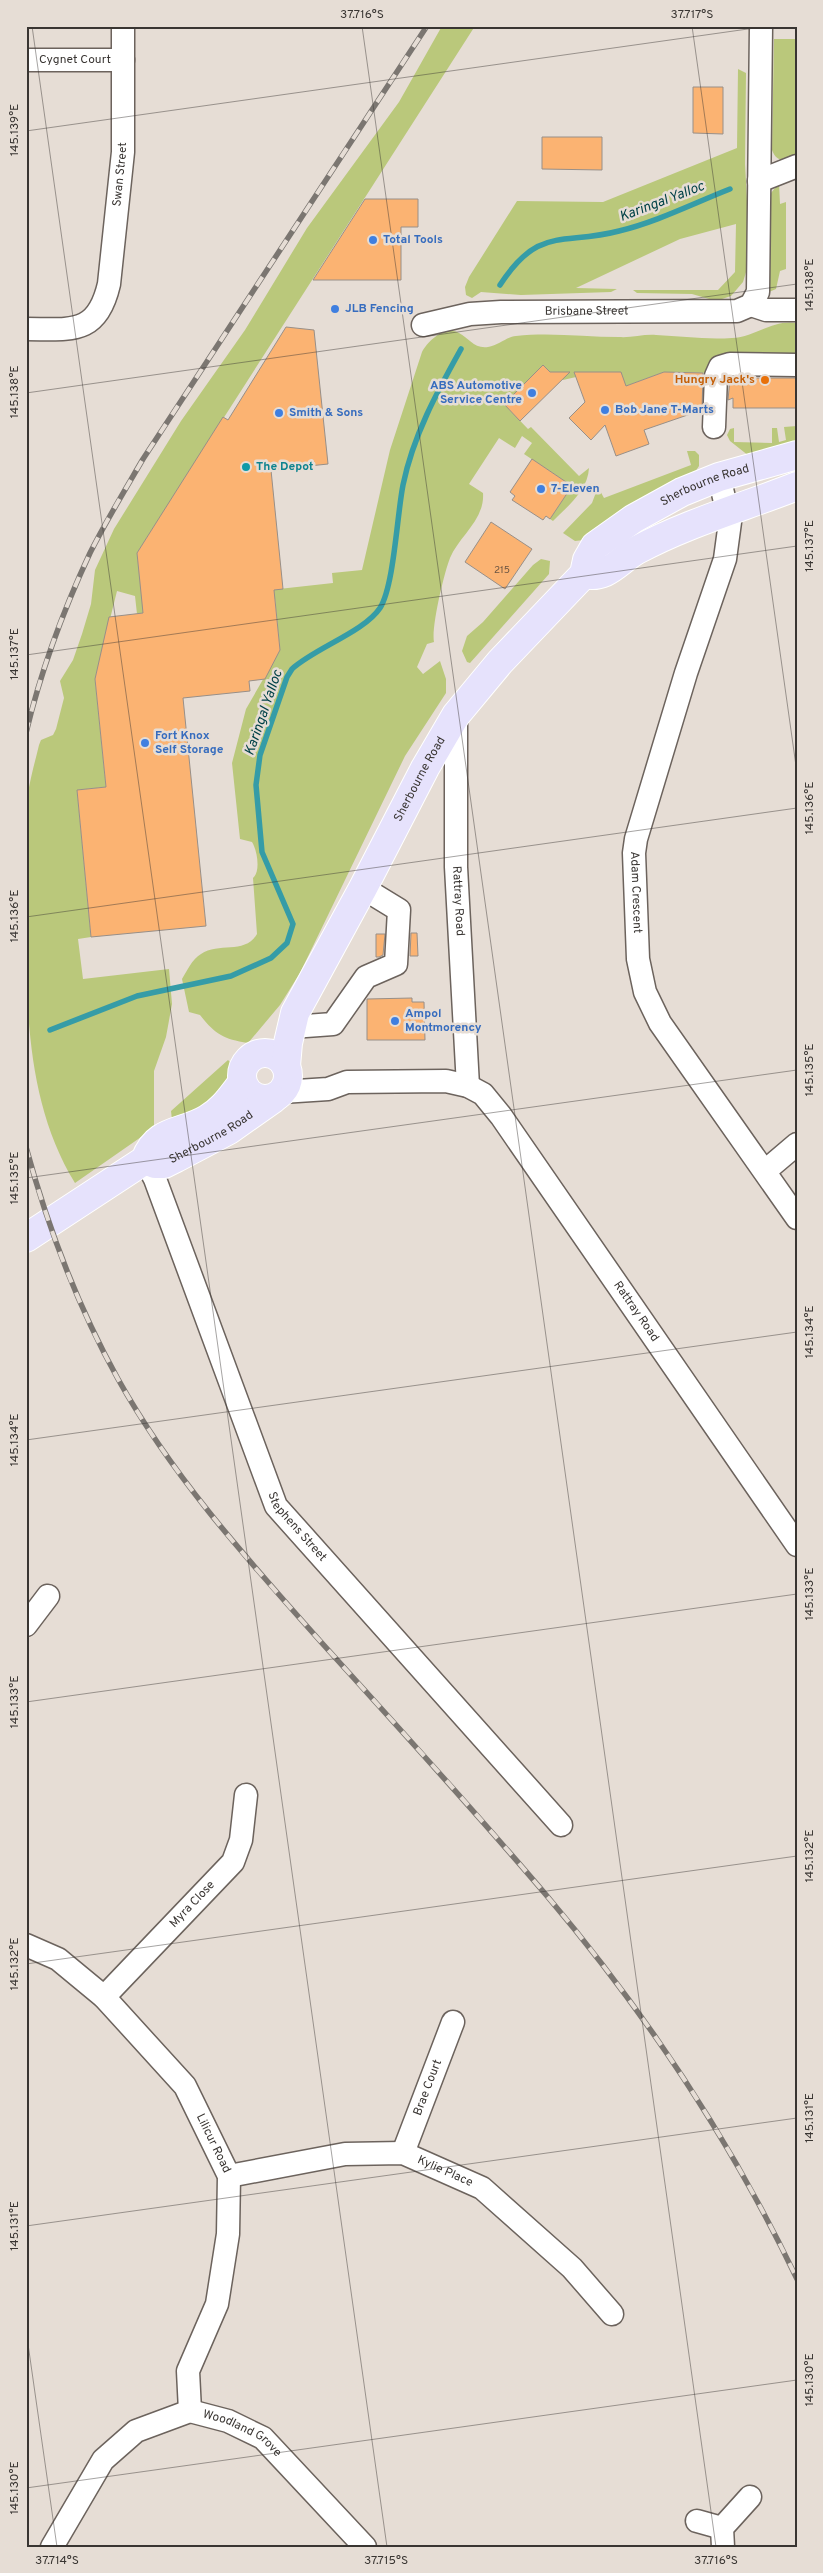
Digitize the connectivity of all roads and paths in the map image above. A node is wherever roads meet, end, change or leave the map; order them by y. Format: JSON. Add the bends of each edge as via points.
{"nodes":[{"id":1,"x":123,"y":26,"type":"edge"},
{"id":2,"x":761,"y":26,"type":"edge"},
{"id":3,"x":26,"y":60,"type":"edge"},
{"id":4,"x":123,"y":60,"type":"junction"},
{"id":5,"x":797,"y":166,"type":"edge"},
{"id":6,"x":759,"y":181,"type":"junction"},
{"id":7,"x":751,"y":305,"type":"junction"},
{"id":8,"x":797,"y":310,"type":"edge"},
{"id":9,"x":423,"y":325,"type":"dead end"},
{"id":10,"x":26,"y":329,"type":"edge"},
{"id":11,"x":797,"y":365,"type":"edge"},
{"id":12,"x":714,"y":427,"type":"dead end"},
{"id":13,"x":797,"y":455,"type":"edge"},
{"id":14,"x":719,"y":477,"type":"junction"},
{"id":15,"x":797,"y":486,"type":"edge"},
{"id":16,"x":729,"y":513,"type":"junction"},
{"id":17,"x":584,"y":574,"type":"junction"},
{"id":18,"x":456,"y":715,"type":"junction"},
{"id":19,"x":364,"y":888,"type":"junction"},
{"id":20,"x":293,"y":1020,"type":"junction"},
{"id":21,"x":258,"y":1054,"type":"junction"},
{"id":22,"x":282,"y":1082,"type":"junction"},
{"id":23,"x":242,"y":1083,"type":"junction"},
{"id":24,"x":468,"y":1086,"type":"junction"},
{"id":25,"x":797,"y":1144,"type":"edge"},
{"id":26,"x":145,"y":1160,"type":"junction"},
{"id":27,"x":765,"y":1171,"type":"junction"},
{"id":28,"x":797,"y":1218,"type":"edge"},
{"id":29,"x":26,"y":1238,"type":"edge"},
{"id":30,"x":797,"y":1545,"type":"edge"},
{"id":31,"x":48,"y":1596,"type":"dead end"},
{"id":32,"x":26,"y":1624,"type":"edge"},
{"id":33,"x":246,"y":1795,"type":"dead end"},
{"id":34,"x":561,"y":1825,"type":"dead end"},
{"id":35,"x":26,"y":1945,"type":"edge"},
{"id":36,"x":104,"y":1997,"type":"junction"},
{"id":37,"x":453,"y":2022,"type":"dead end"},
{"id":38,"x":403,"y":2153,"type":"junction"},
{"id":39,"x":229,"y":2176,"type":"junction"},
{"id":40,"x":612,"y":2314,"type":"dead end"},
{"id":41,"x":190,"y":2410,"type":"junction"},
{"id":42,"x":750,"y":2497,"type":"dead end"},
{"id":43,"x":698,"y":2521,"type":"dead end"},
{"id":44,"x":722,"y":2537,"type":"edge"},
{"id":45,"x":52,"y":2547,"type":"edge"},
{"id":46,"x":365,"y":2547,"type":"edge"}],
"edges":[{"from":1,"to":4,"type":"street","name":"Swan Street"},
{"from":2,"to":6,"type":"street"},
{"from":3,"to":4,"type":"street","name":"Cygnet Court"},
{"from":4,"to":10,"type":"street","name":"Swan Street","via":[[123,152],[109,284],[101,309],[94,318],[79,327]]},
{"from":5,"to":6,"type":"street"},
{"from":6,"to":7,"type":"street","via":[[758,292]]},
{"from":7,"to":8,"type":"street","name":"Brisbane Street","via":[[766,310]]},
{"from":7,"to":9,"type":"street","name":"Brisbane Street","via":[[737,310],[501,312]]},
{"from":11,"to":12,"type":"street","via":[[730,364],[720,367],[716,376]]},
{"from":13,"to":14,"type":"main road","name":"Sherbourne Road"},
{"from":14,"to":16,"type":"street","name":"Adam Crescent"},
{"from":14,"to":17,"type":"main road","name":"Sherbourne Road","via":[[682,492],[608,535],[590,552]]},
{"from":15,"to":16,"type":"main road"},
{"from":16,"to":17,"type":"main road","via":[[643,547],[604,574]]},
{"from":16,"to":27,"type":"street","name":"Adam Crescent","via":[[730,534],[725,559],[636,839],[638,959],[646,992],[660,1023]]},
{"from":17,"to":18,"type":"main road","name":"Sherbourne Road","via":[[500,662]]},
{"from":18,"to":19,"type":"main road","name":"Sherbourne Road"},
{"from":18,"to":24,"type":"street","name":"Rattray Road","via":[[457,873]]},
{"from":19,"to":20,"type":"main road","name":"Sherbourne Road"},
{"from":19,"to":20,"type":"street","via":[[399,910],[396,964],[366,978],[333,1024]]},
{"from":20,"to":21,"type":"main road","name":"Sherbourne Road","via":[[273,1034]]},
{"from":20,"to":22,"type":"main road","name":"Sherbourne Road"},
{"from":21,"to":22,"type":"main road","via":[[274,1055]]},
{"from":21,"to":23,"type":"main road","via":[[244,1066]]},
{"from":22,"to":23,"type":"main road","via":[[254,1098]]},
{"from":22,"to":24,"type":"street","name":"Rattray Road","via":[[328,1076],[346,1082],[436,1080]]},
{"from":22,"to":26,"type":"main road","name":"Sherbourne Road","via":[[229,1130],[164,1164]]},
{"from":23,"to":26,"type":"main road","name":"Sherbourne Road","via":[[218,1112],[156,1141],[149,1148]]},
{"from":24,"to":30,"type":"street","name":"Rattray Road","via":[[483,1094],[501,1116]]},
{"from":25,"to":27,"type":"street"},
{"from":26,"to":29,"type":"main road","name":"Sherbourne Road"},
{"from":26,"to":34,"type":"street","name":"Stephens Street","via":[[155,1179],[276,1506]]},
{"from":27,"to":28,"type":"street","name":"Adam Crescent"},
{"from":31,"to":32,"type":"street"},
{"from":33,"to":36,"type":"street","name":"Myra Close","via":[[241,1840],[233,1862]]},
{"from":35,"to":36,"type":"street","name":"Lilicur Road","via":[[58,1959]]},
{"from":36,"to":39,"type":"street","name":"Lilicur Road","via":[[185,2086]]},
{"from":37,"to":38,"type":"street","name":"Brae Court"},
{"from":38,"to":39,"type":"street","name":"Kylie Place","via":[[345,2154]]},
{"from":38,"to":40,"type":"street","name":"Kylie Place","via":[[482,2188],[572,2268]]},
{"from":39,"to":41,"type":"street","name":"Lilicur Road","via":[[228,2234],[217,2304],[188,2371]]},
{"from":41,"to":45,"type":"street","name":"Woodland Grove","via":[[136,2431],[103,2460]]},
{"from":41,"to":46,"type":"street","name":"Woodland Grove","via":[[228,2421],[263,2438]]},
{"from":42,"to":44,"type":"street"},
{"from":43,"to":44,"type":"street"}]}
